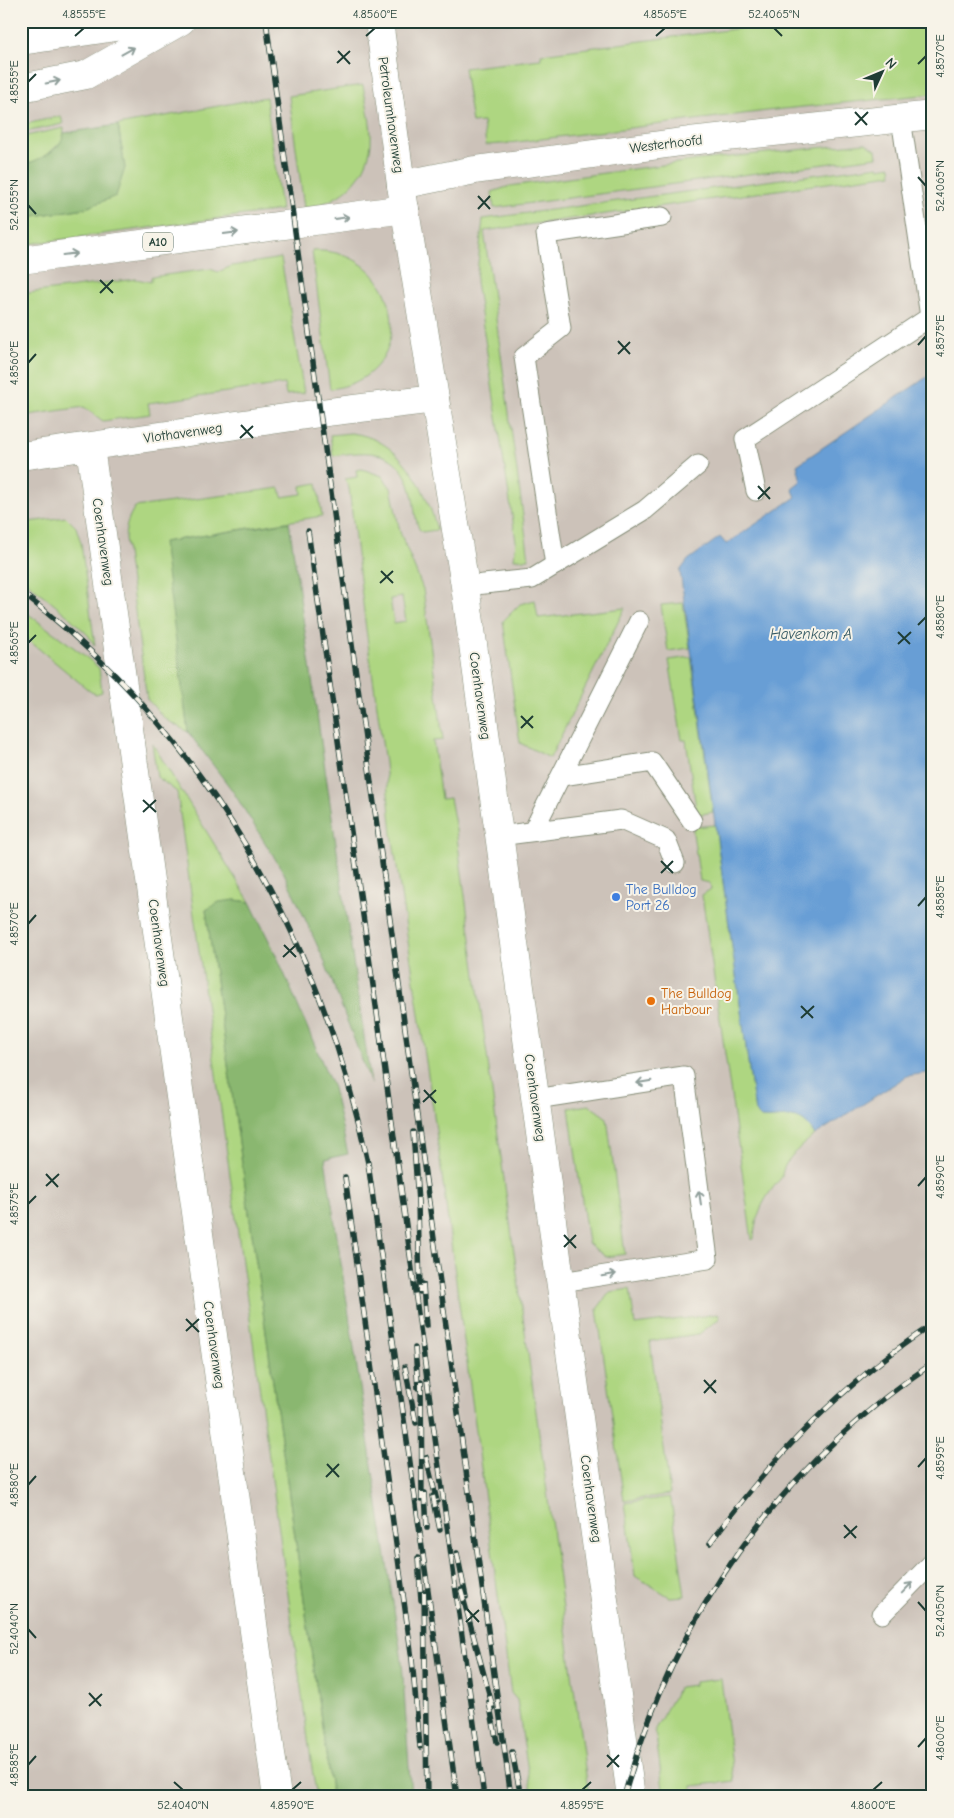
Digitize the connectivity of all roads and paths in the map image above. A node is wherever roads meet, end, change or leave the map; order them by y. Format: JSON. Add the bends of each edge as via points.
{"nodes":[{"id":1,"x":157,"y":21,"type":"edge"},
{"id":2,"x":181,"y":21,"type":"edge"},
{"id":3,"x":378,"y":21,"type":"edge"},
{"id":4,"x":21,"y":41,"type":"edge"},
{"id":5,"x":21,"y":88,"type":"edge"},
{"id":6,"x":933,"y":115,"type":"edge"},
{"id":7,"x":900,"y":118,"type":"junction"},
{"id":8,"x":403,"y":197,"type":"junction"},
{"id":9,"x":662,"y":216,"type":"dead end"},
{"id":10,"x":21,"y":260,"type":"edge"},
{"id":11,"x":435,"y":399,"type":"junction"},
{"id":12,"x":90,"y":447,"type":"junction"},
{"id":13,"x":21,"y":456,"type":"edge"},
{"id":14,"x":698,"y":465,"type":"dead end"},
{"id":15,"x":756,"y":491,"type":"dead end"},
{"id":16,"x":555,"y":565,"type":"junction"},
{"id":17,"x":465,"y":586,"type":"junction"},
{"id":18,"x":639,"y":621,"type":"dead end"},
{"id":19,"x":562,"y":776,"type":"junction"},
{"id":20,"x":692,"y":821,"type":"dead end"},
{"id":21,"x":533,"y":831,"type":"junction"},
{"id":22,"x":499,"y":836,"type":"junction"},
{"id":23,"x":675,"y":863,"type":"dead end"},
{"id":24,"x":536,"y":1100,"type":"junction"},
{"id":25,"x":561,"y":1282,"type":"junction"},
{"id":26,"x":933,"y":1562,"type":"edge"},
{"id":27,"x":882,"y":1614,"type":"dead end"},
{"id":28,"x":277,"y":1797,"type":"edge"},
{"id":29,"x":631,"y":1797,"type":"edge"}],
"edges":[{"from":1,"to":4,"type":"main road"},
{"from":5,"to":2,"type":"main road","one_way":true,"via":[[86,75]]},
{"from":3,"to":8,"type":"main road","name":"Petroleumhavenweg"},
{"from":6,"to":7,"type":"main road","name":"Westerhoofd"},
{"from":7,"to":8,"type":"main road","name":"Westerhoofd","via":[[738,135],[475,170]]},
{"from":7,"to":15,"type":"lane","via":[[930,317],[745,439]]},
{"from":10,"to":8,"type":"main road","number":"A10","one_way":true},
{"from":8,"to":11,"type":"main road","name":"Petroleumhavenweg"},
{"from":9,"to":16,"type":"lane","via":[[546,234],[561,328],[524,358]]},
{"from":11,"to":12,"type":"main road","name":"Vlothavenweg"},
{"from":11,"to":17,"type":"main road","name":"Coenhavenweg"},
{"from":12,"to":13,"type":"main road","name":"Vlothavenweg"},
{"from":12,"to":28,"type":"main road","name":"Coenhavenweg"},
{"from":14,"to":16,"type":"lane","via":[[645,510]]},
{"from":16,"to":17,"type":"lane","via":[[532,579]]},
{"from":17,"to":22,"type":"main road","name":"Coenhavenweg"},
{"from":18,"to":19,"type":"lane"},
{"from":19,"to":20,"type":"lane","via":[[652,762]]},
{"from":19,"to":21,"type":"lane"},
{"from":21,"to":22,"type":"lane"},
{"from":21,"to":23,"type":"lane","via":[[621,820],[666,840]]},
{"from":22,"to":24,"type":"main road","name":"Coenhavenweg"},
{"from":24,"to":25,"type":"main road","name":"Coenhavenweg"},
{"from":25,"to":24,"type":"lane","one_way":true,"via":[[708,1259],[684,1076]]},
{"from":25,"to":29,"type":"main road","name":"Coenhavenweg"},
{"from":27,"to":26,"type":"lane","one_way":true}]}
